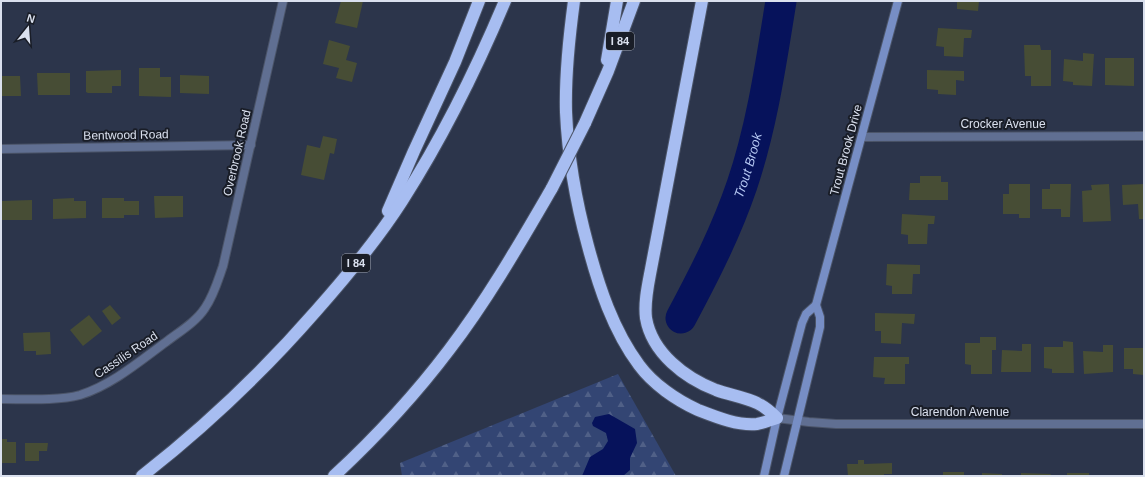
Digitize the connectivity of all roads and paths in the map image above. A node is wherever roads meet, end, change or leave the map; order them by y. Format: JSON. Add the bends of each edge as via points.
{"nodes":[{"id":1,"x":284,"y":1,"type":"edge"},
{"id":2,"x":479,"y":1,"type":"edge"},
{"id":3,"x":505,"y":1,"type":"edge"},
{"id":4,"x":574,"y":1,"type":"edge"},
{"id":5,"x":617,"y":1,"type":"edge"},
{"id":6,"x":634,"y":1,"type":"edge"},
{"id":7,"x":702,"y":1,"type":"edge"},
{"id":8,"x":898,"y":1,"type":"edge"},
{"id":9,"x":604,"y":80,"type":"junction"},
{"id":10,"x":1144,"y":136,"type":"edge"},
{"id":11,"x":862,"y":137,"type":"junction"},
{"id":12,"x":251,"y":145,"type":"junction"},
{"id":13,"x":1,"y":149,"type":"edge"},
{"id":14,"x":379,"y":234,"type":"junction"},
{"id":15,"x":816,"y":305,"type":"junction"},
{"id":16,"x":205,"y":308,"type":"joint"},
{"id":17,"x":1,"y":399,"type":"edge"},
{"id":18,"x":777,"y":418,"type":"junction"},
{"id":19,"x":797,"y":421,"type":"junction"},
{"id":20,"x":1144,"y":424,"type":"edge"},
{"id":21,"x":142,"y":476,"type":"edge"},
{"id":22,"x":334,"y":476,"type":"edge"},
{"id":23,"x":764,"y":476,"type":"edge"},
{"id":24,"x":784,"y":476,"type":"edge"}],
"edges":[{"from":1,"to":12,"type":"street","name":"Overbrook Road"},
{"from":2,"to":14,"type":"highway","via":[[455,62]]},
{"from":3,"to":14,"type":"highway","number":"I 84","via":[[473,73],[437,143]]},
{"from":4,"to":18,"type":"highway","via":[[566,95],[571,170],[592,261],[619,332],[650,377],[696,408],[710,415],[743,424],[762,423]]},
{"from":5,"to":9,"type":"highway"},
{"from":6,"to":9,"type":"highway","number":"I 84"},
{"from":7,"to":18,"type":"highway","via":[[650,269],[646,317],[654,341],[679,369],[706,386],[758,404]]},
{"from":8,"to":11,"type":"main road","name":"Trout Brook Drive"},
{"from":9,"to":22,"type":"highway","number":"I 84","bridge":true,"via":[[552,188],[498,279],[450,350],[377,435]]},
{"from":10,"to":11,"type":"street","name":"Crocker Avenue"},
{"from":11,"to":15,"type":"main road","name":"Trout Brook Drive"},
{"from":12,"to":13,"type":"street","name":"Bentwood Road"},
{"from":12,"to":16,"type":"street","name":"Overbrook Road","via":[[223,266],[215,290]]},
{"from":14,"to":21,"type":"highway","number":"I 84","via":[[327,299],[266,366],[207,423]]},
{"from":15,"to":18,"type":"main road","name":"Trout Brook Drive","via":[[806,314],[802,323]]},
{"from":15,"to":19,"type":"main road","name":"Trout Brook Drive","via":[[820,327]]},
{"from":16,"to":17,"type":"street","name":"Cassilis Road","via":[[190,324],[96,389],[62,398]]},
{"from":18,"to":19,"type":"street","name":"Clarendon Avenue"},
{"from":18,"to":23,"type":"main road","name":"Trout Brook Drive"},
{"from":19,"to":20,"type":"street","name":"Clarendon Avenue","via":[[836,424]]},
{"from":19,"to":24,"type":"main road","name":"Trout Brook Drive"}]}
